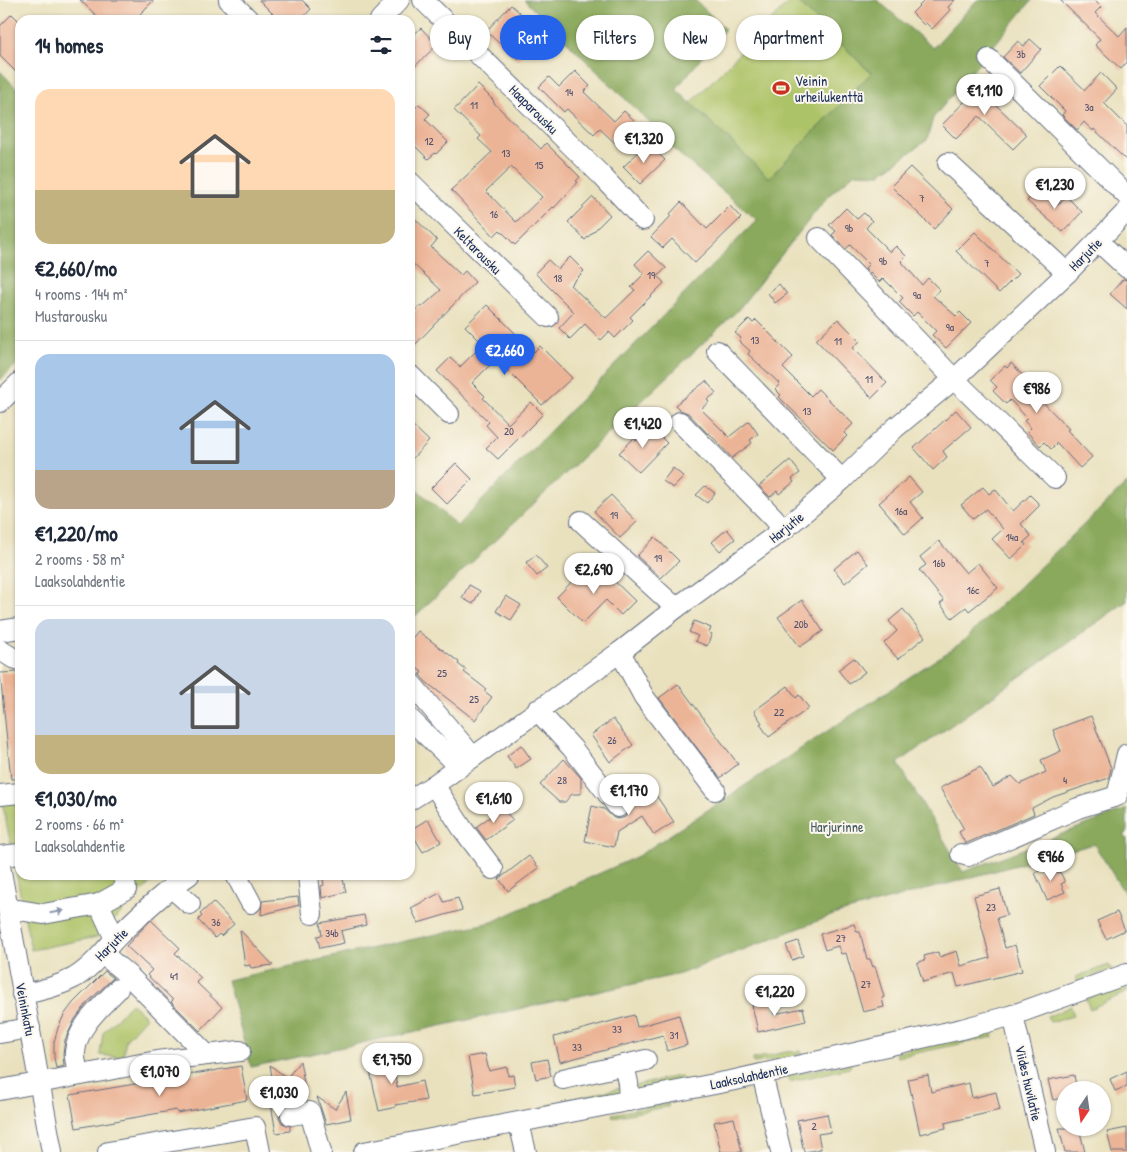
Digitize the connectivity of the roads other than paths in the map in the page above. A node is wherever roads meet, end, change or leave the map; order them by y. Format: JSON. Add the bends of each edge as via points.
{"nodes":[{"id":1,"x":229,"y":0,"type":"edge"},
{"id":2,"x":399,"y":0,"type":"edge"},
{"id":3,"x":422,"y":0,"type":"edge"},
{"id":4,"x":244,"y":15,"type":"edge"},
{"id":5,"x":385,"y":15,"type":"edge"},
{"id":6,"x":989,"y":59,"type":"dead end"},
{"id":7,"x":948,"y":163,"type":"dead end"},
{"id":8,"x":415,"y":187,"type":"edge"},
{"id":9,"x":1127,"y":196,"type":"edge"},
{"id":10,"x":1127,"y":211,"type":"edge"},
{"id":11,"x":643,"y":220,"type":"dead end"},
{"id":12,"x":819,"y":238,"type":"dead end"},
{"id":13,"x":1099,"y":242,"type":"junction"},
{"id":14,"x":1127,"y":268,"type":"edge"},
{"id":15,"x":1067,"y":273,"type":"junction"},
{"id":16,"x":548,"y":317,"type":"dead end"},
{"id":17,"x":717,"y":351,"type":"dead end"},
{"id":18,"x":954,"y":379,"type":"junction"},
{"id":19,"x":415,"y":380,"type":"edge"},
{"id":20,"x":15,"y":387,"type":"edge"},
{"id":21,"x":0,"y":402,"type":"edge"},
{"id":22,"x":450,"y":414,"type":"dead end"},
{"id":23,"x":680,"y":422,"type":"dead end"},
{"id":24,"x":1055,"y":478,"type":"dead end"},
{"id":25,"x":842,"y":480,"type":"junction"},
{"id":26,"x":581,"y":522,"type":"dead end"},
{"id":27,"x":783,"y":530,"type":"junction"},
{"id":28,"x":676,"y":608,"type":"junction"},
{"id":29,"x":15,"y":618,"type":"edge"},
{"id":30,"x":0,"y":619,"type":"edge"},
{"id":31,"x":15,"y":629,"type":"edge"},
{"id":32,"x":0,"y":631,"type":"edge"},
{"id":33,"x":0,"y":650,"type":"edge"},
{"id":34,"x":620,"y":652,"type":"junction"},
{"id":35,"x":15,"y":659,"type":"edge"},
{"id":36,"x":415,"y":689,"type":"edge"},
{"id":37,"x":537,"y":710,"type":"junction"},
{"id":38,"x":415,"y":723,"type":"edge"},
{"id":39,"x":1127,"y":754,"type":"edge"},
{"id":40,"x":466,"y":762,"type":"junction"},
{"id":41,"x":434,"y":785,"type":"junction"},
{"id":42,"x":715,"y":790,"type":"dead end"},
{"id":43,"x":15,"y":793,"type":"edge"},
{"id":44,"x":0,"y":795,"type":"edge"},
{"id":45,"x":415,"y":797,"type":"edge"},
{"id":46,"x":618,"y":807,"type":"dead end"},
{"id":47,"x":15,"y":854,"type":"edge"},
{"id":48,"x":961,"y":854,"type":"dead end"},
{"id":49,"x":0,"y":856,"type":"edge"},
{"id":50,"x":0,"y":866,"type":"edge"},
{"id":51,"x":493,"y":868,"type":"dead end"},
{"id":52,"x":125,"y":880,"type":"edge"},
{"id":53,"x":182,"y":880,"type":"edge"},
{"id":54,"x":239,"y":880,"type":"edge"},
{"id":55,"x":309,"y":880,"type":"edge"},
{"id":56,"x":171,"y":887,"type":"junction"},
{"id":57,"x":251,"y":903,"type":"dead end"},
{"id":58,"x":99,"y":904,"type":"junction"},
{"id":59,"x":190,"y":904,"type":"dead end"},
{"id":60,"x":9,"y":912,"type":"junction"},
{"id":61,"x":312,"y":914,"type":"dead end"},
{"id":62,"x":109,"y":947,"type":"junction"},
{"id":63,"x":1127,"y":974,"type":"edge"},
{"id":64,"x":118,"y":988,"type":"dead end"},
{"id":65,"x":22,"y":994,"type":"junction"},
{"id":66,"x":1013,"y":1014,"type":"junction"},
{"id":67,"x":30,"y":1028,"type":"junction"},
{"id":68,"x":0,"y":1034,"type":"edge"},
{"id":69,"x":240,"y":1051,"type":"dead end"},
{"id":70,"x":207,"y":1055,"type":"junction"},
{"id":71,"x":646,"y":1060,"type":"dead end"},
{"id":72,"x":624,"y":1065,"type":"junction"},
{"id":73,"x":762,"y":1074,"type":"junction"},
{"id":74,"x":79,"y":1075,"type":"junction"},
{"id":75,"x":563,"y":1079,"type":"dead end"},
{"id":76,"x":39,"y":1082,"type":"junction"},
{"id":77,"x":0,"y":1090,"type":"edge"},
{"id":78,"x":629,"y":1101,"type":"junction"},
{"id":79,"x":291,"y":1115,"type":"dead end"},
{"id":80,"x":519,"y":1123,"type":"junction"},
{"id":81,"x":52,"y":1152,"type":"edge"},
{"id":82,"x":108,"y":1152,"type":"edge"},
{"id":83,"x":260,"y":1152,"type":"edge"},
{"id":84,"x":321,"y":1152,"type":"edge"},
{"id":85,"x":364,"y":1152,"type":"edge"},
{"id":86,"x":526,"y":1152,"type":"edge"},
{"id":87,"x":780,"y":1152,"type":"edge"},
{"id":88,"x":1045,"y":1152,"type":"edge"}],
"edges":[{"from":1,"to":4,"type":"street"},
{"from":2,"to":5,"type":"street"},
{"from":3,"to":11,"type":"street","name":"Haaparousku"},
{"from":6,"to":9,"type":"street"},
{"from":7,"to":15,"type":"street"},
{"from":8,"to":16,"type":"street","name":"Keltarousku"},
{"from":10,"to":13,"type":"street","name":"Harjutie"},
{"from":12,"to":18,"type":"street"},
{"from":13,"to":14,"type":"street"},
{"from":13,"to":15,"type":"street","name":"Harjutie"},
{"from":15,"to":18,"type":"street","name":"Harjutie"},
{"from":17,"to":25,"type":"street"},
{"from":18,"to":24,"type":"street"},
{"from":18,"to":25,"type":"street","name":"Harjutie"},
{"from":19,"to":22,"type":"street"},
{"from":20,"to":21,"type":"street"},
{"from":23,"to":27,"type":"street"},
{"from":25,"to":27,"type":"street","name":"Harjutie"},
{"from":26,"to":28,"type":"street"},
{"from":27,"to":28,"type":"street","name":"Harjutie"},
{"from":28,"to":34,"type":"street","name":"Harjutie"},
{"from":29,"to":30,"type":"street"},
{"from":31,"to":32,"type":"street"},
{"from":33,"to":35,"type":"street"},
{"from":34,"to":37,"type":"street","name":"Harjutie"},
{"from":34,"to":42,"type":"street","via":[[644,698]]},
{"from":36,"to":40,"type":"street"},
{"from":37,"to":40,"type":"street","name":"Harjutie"},
{"from":37,"to":46,"type":"street","via":[[572,748]]},
{"from":38,"to":40,"type":"street"},
{"from":39,"to":48,"type":"street","via":[[1117,796],[1078,808],[968,856]]},
{"from":40,"to":41,"type":"street","name":"Harjutie"},
{"from":41,"to":45,"type":"street","name":"Harjutie"},
{"from":41,"to":51,"type":"street"},
{"from":43,"to":44,"type":"street"},
{"from":47,"to":49,"type":"street"},
{"from":50,"to":60,"type":"street","name":"Veininkatu"},
{"from":52,"to":58,"type":"street","via":[[126,889]]},
{"from":53,"to":56,"type":"street","name":"Harjutie"},
{"from":54,"to":57,"type":"street"},
{"from":55,"to":61,"type":"street"},
{"from":56,"to":59,"type":"street"},
{"from":56,"to":62,"type":"street","name":"Harjutie"},
{"from":60,"to":58,"type":"street","one_way":true,"via":[[19,910],[43,914]]},
{"from":58,"to":62,"type":"street"},
{"from":60,"to":65,"type":"street","name":"Veininkatu"},
{"from":62,"to":65,"type":"street","name":"Harjutie","via":[[76,977],[50,989]]},
{"from":62,"to":70,"type":"street","via":[[130,976]]},
{"from":63,"to":66,"type":"street","name":"Laaksolahdentie"},
{"from":64,"to":74,"type":"street","via":[[79,1036],[75,1052]]},
{"from":65,"to":67,"type":"street","name":"Veininkatu"},
{"from":66,"to":73,"type":"street","name":"Laaksolahdentie","via":[[962,1029]]},
{"from":66,"to":88,"type":"street","name":"Viides huvilatie"},
{"from":67,"to":68,"type":"street"},
{"from":67,"to":76,"type":"street","name":"Veininkatu"},
{"from":69,"to":70,"type":"street"},
{"from":70,"to":74,"type":"street","via":[[157,1060]]},
{"from":71,"to":72,"type":"street"},
{"from":72,"to":75,"type":"street"},
{"from":72,"to":78,"type":"street"},
{"from":73,"to":78,"type":"street","name":"Laaksolahdentie"},
{"from":73,"to":87,"type":"street"},
{"from":74,"to":76,"type":"street"},
{"from":76,"to":77,"type":"street"},
{"from":76,"to":81,"type":"street","name":"Veininkatu"},
{"from":78,"to":80,"type":"street","name":"Laaksolahdentie"},
{"from":79,"to":84,"type":"street","via":[[310,1112]]},
{"from":80,"to":85,"type":"street","name":"Laaksolahdentie"},
{"from":80,"to":86,"type":"street"},
{"from":82,"to":83,"type":"street","via":[[254,1119]]}]}
